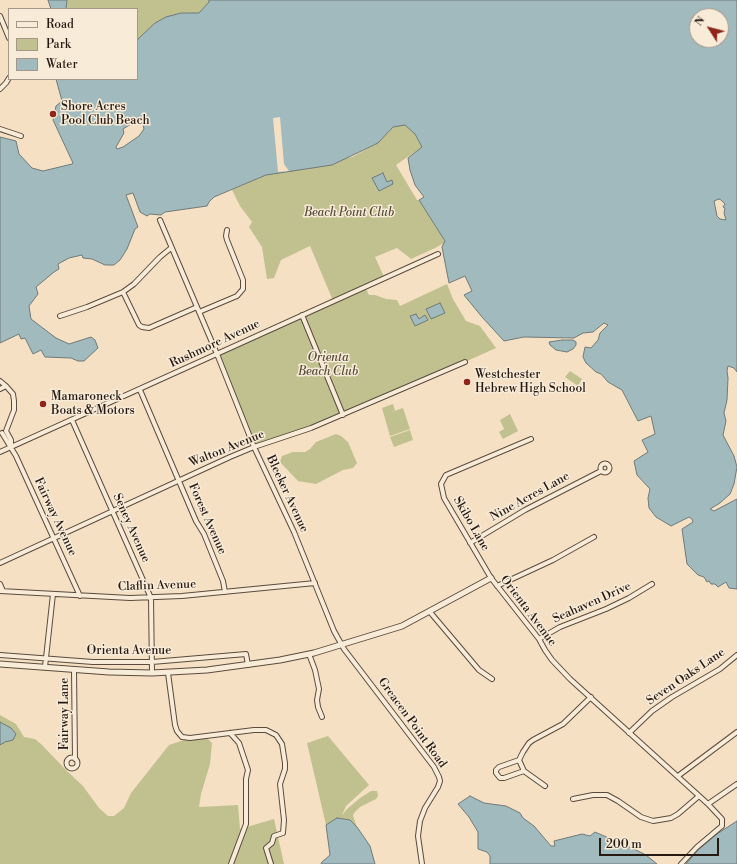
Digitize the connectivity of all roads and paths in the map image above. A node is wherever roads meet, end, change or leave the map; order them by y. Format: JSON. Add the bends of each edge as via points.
{"nodes":[{"id":1,"x":0,"y":16,"type":"edge"},
{"id":2,"x":8,"y":36,"type":"edge"},
{"id":3,"x":8,"y":80,"type":"edge"},
{"id":4,"x":0,"y":89,"type":"edge"},
{"id":5,"x":0,"y":129,"type":"edge"},
{"id":6,"x":21,"y":136,"type":"dead end"},
{"id":7,"x":160,"y":220,"type":"dead end"},
{"id":8,"x":227,"y":230,"type":"dead end"},
{"id":9,"x":171,"y":248,"type":"junction"},
{"id":10,"x":438,"y":254,"type":"dead end"},
{"id":11,"x":123,"y":292,"type":"junction"},
{"id":12,"x":197,"y":306,"type":"junction"},
{"id":13,"x":200,"y":312,"type":"junction"},
{"id":14,"x":302,"y":315,"type":"junction"},
{"id":15,"x":60,"y":316,"type":"dead end"},
{"id":16,"x":217,"y":354,"type":"junction"},
{"id":17,"x":465,"y":362,"type":"dead end"},
{"id":18,"x":0,"y":381,"type":"edge"},
{"id":19,"x":6,"y":386,"type":"junction"},
{"id":20,"x":0,"y":389,"type":"edge"},
{"id":21,"x":140,"y":390,"type":"junction"},
{"id":22,"x":343,"y":415,"type":"junction"},
{"id":23,"x":72,"y":420,"type":"junction"},
{"id":24,"x":3,"y":432,"type":"edge"},
{"id":25,"x":530,"y":439,"type":"dead end"},
{"id":26,"x":11,"y":447,"type":"junction"},
{"id":27,"x":254,"y":447,"type":"junction"},
{"id":28,"x":0,"y":452,"type":"edge"},
{"id":29,"x":601,"y":470,"type":"dead end"},
{"id":30,"x":178,"y":480,"type":"junction"},
{"id":31,"x":112,"y":511,"type":"junction"},
{"id":32,"x":594,"y":537,"type":"dead end"},
{"id":33,"x":53,"y":538,"type":"junction"},
{"id":34,"x":470,"y":543,"type":"junction"},
{"id":35,"x":0,"y":562,"type":"edge"},
{"id":36,"x":491,"y":578,"type":"junction"},
{"id":37,"x":314,"y":583,"type":"junction"},
{"id":38,"x":0,"y":584,"type":"edge"},
{"id":39,"x":652,"y":584,"type":"dead end"},
{"id":40,"x":497,"y":586,"type":"junction"},
{"id":41,"x":2,"y":591,"type":"edge"},
{"id":42,"x":225,"y":592,"type":"junction"},
{"id":43,"x":53,"y":594,"type":"junction"},
{"id":44,"x":80,"y":596,"type":"junction"},
{"id":45,"x":151,"y":598,"type":"junction"},
{"id":46,"x":430,"y":612,"type":"junction"},
{"id":47,"x":540,"y":639,"type":"junction"},
{"id":48,"x":341,"y":644,"type":"junction"},
{"id":49,"x":309,"y":654,"type":"junction"},
{"id":50,"x":0,"y":655,"type":"edge"},
{"id":51,"x":737,"y":655,"type":"edge"},
{"id":52,"x":46,"y":659,"type":"junction"},
{"id":53,"x":152,"y":662,"type":"junction"},
{"id":54,"x":0,"y":664,"type":"edge"},
{"id":55,"x":248,"y":665,"type":"junction"},
{"id":56,"x":45,"y":667,"type":"junction"},
{"id":57,"x":74,"y":670,"type":"junction"},
{"id":58,"x":152,"y":673,"type":"junction"},
{"id":59,"x":168,"y":673,"type":"junction"},
{"id":60,"x":492,"y":679,"type":"dead end"},
{"id":61,"x":591,"y":697,"type":"junction"},
{"id":62,"x":322,"y":717,"type":"dead end"},
{"id":63,"x":737,"y":732,"type":"edge"},
{"id":64,"x":230,"y":733,"type":"junction"},
{"id":65,"x":629,"y":733,"type":"junction"},
{"id":66,"x":75,"y":759,"type":"dead end"},
{"id":67,"x":519,"y":760,"type":"junction"},
{"id":68,"x":524,"y":771,"type":"junction"},
{"id":69,"x":678,"y":776,"type":"junction"},
{"id":70,"x":737,"y":784,"type":"edge"},
{"id":71,"x":545,"y":786,"type":"dead end"},
{"id":72,"x":699,"y":796,"type":"junction"},
{"id":73,"x":573,"y":798,"type":"dead end"},
{"id":74,"x":708,"y":804,"type":"junction"},
{"id":75,"x":231,"y":864,"type":"edge"},
{"id":76,"x":271,"y":864,"type":"edge"},
{"id":77,"x":422,"y":864,"type":"edge"},
{"id":78,"x":681,"y":864,"type":"edge"}],
"edges":[{"from":1,"to":2,"type":"street"},
{"from":3,"to":4,"type":"street"},
{"from":5,"to":6,"type":"street"},
{"from":7,"to":9,"type":"street","name":"Bleeker Avenue"},
{"from":8,"to":13,"type":"street","via":[[227,240],[243,280],[244,289],[237,296]]},
{"from":9,"to":11,"type":"street"},
{"from":9,"to":12,"type":"street","name":"Bleeker Avenue"},
{"from":10,"to":14,"type":"street","name":"Rushmore Avenue"},
{"from":11,"to":12,"type":"street","via":[[142,327],[149,328]]},
{"from":11,"to":15,"type":"street"},
{"from":12,"to":13,"type":"street","name":"Bleeker Avenue"},
{"from":13,"to":16,"type":"street","name":"Bleeker Avenue"},
{"from":14,"to":16,"type":"street","name":"Rushmore Avenue"},
{"from":14,"to":22,"type":"street"},
{"from":16,"to":21,"type":"street","name":"Rushmore Avenue"},
{"from":16,"to":27,"type":"street","name":"Bleeker Avenue"},
{"from":17,"to":22,"type":"street","name":"Walton Avenue"},
{"from":18,"to":19,"type":"street"},
{"from":19,"to":20,"type":"street"},
{"from":19,"to":24,"type":"street","via":[[12,394],[14,410]]},
{"from":21,"to":23,"type":"street","name":"Rushmore Avenue"},
{"from":21,"to":30,"type":"street","name":"Forest Avenue"},
{"from":22,"to":27,"type":"street","name":"Walton Avenue"},
{"from":23,"to":26,"type":"street","name":"Rushmore Avenue"},
{"from":23,"to":31,"type":"street","name":"Seney Avenue"},
{"from":24,"to":26,"type":"street","name":"Fairway Avenue","via":[[11,440]]},
{"from":25,"to":34,"type":"street","name":"Skibo Lane","via":[[446,475],[441,484],[444,498]]},
{"from":26,"to":28,"type":"street","name":"Rushmore Avenue"},
{"from":26,"to":33,"type":"street","name":"Fairway Avenue"},
{"from":27,"to":30,"type":"street","name":"Walton Avenue"},
{"from":27,"to":37,"type":"street","name":"Bleeker Avenue","via":[[294,532]]},
{"from":29,"to":34,"type":"street","name":"Nine Acres Lane","via":[[525,510]]},
{"from":30,"to":31,"type":"street","name":"Walton Avenue"},
{"from":30,"to":42,"type":"street","name":"Forest Avenue","via":[[204,534]]},
{"from":31,"to":33,"type":"street","name":"Walton Avenue"},
{"from":31,"to":45,"type":"street","name":"Seney Avenue"},
{"from":32,"to":40,"type":"street","via":[[553,560]]},
{"from":33,"to":35,"type":"street","name":"Walton Avenue"},
{"from":33,"to":44,"type":"street","name":"Fairway Avenue"},
{"from":34,"to":36,"type":"street","name":"Skibo Lane"},
{"from":36,"to":40,"type":"street","name":"Orienta Avenue"},
{"from":36,"to":46,"type":"street","name":"Orienta Avenue"},
{"from":37,"to":42,"type":"street","name":"Claflin Avenue"},
{"from":37,"to":48,"type":"street","name":"Bleeker Avenue"},
{"from":38,"to":41,"type":"street"},
{"from":39,"to":47,"type":"street","name":"Seahaven Drive","via":[[629,598],[560,627]]},
{"from":40,"to":47,"type":"street","name":"Orienta Avenue"},
{"from":41,"to":43,"type":"street","name":"Claflin Avenue"},
{"from":42,"to":45,"type":"street","name":"Claflin Avenue"},
{"from":43,"to":44,"type":"street","name":"Claflin Avenue"},
{"from":43,"to":52,"type":"street"},
{"from":44,"to":45,"type":"street","name":"Claflin Avenue"},
{"from":45,"to":53,"type":"street","name":"Seney Avenue"},
{"from":46,"to":48,"type":"street","name":"Orienta Avenue","via":[[402,626]]},
{"from":46,"to":60,"type":"street","via":[[479,670]]},
{"from":47,"to":61,"type":"street","name":"Orienta Avenue","via":[[545,650],[560,668]]},
{"from":48,"to":49,"type":"street","name":"Orienta Avenue"},
{"from":48,"to":77,"type":"street","name":"Greacen Point Road","via":[[434,767],[439,778],[438,787],[420,821],[418,836]]},
{"from":49,"to":55,"type":"street","name":"Orienta Avenue"},
{"from":49,"to":62,"type":"street","via":[[316,670],[319,690],[317,700]]},
{"from":50,"to":52,"type":"street","name":"Orienta Avenue"},
{"from":51,"to":65,"type":"street","name":"Seven Oaks Lane","via":[[720,669],[672,697]]},
{"from":52,"to":53,"type":"street","name":"Orienta Avenue"},
{"from":52,"to":56,"type":"street"},
{"from":53,"to":55,"type":"street","name":"Orienta Avenue","via":[[246,654]]},
{"from":53,"to":58,"type":"street","name":"Seney Avenue"},
{"from":54,"to":56,"type":"street","name":"Orienta Avenue"},
{"from":55,"to":59,"type":"street","name":"Orienta Avenue"},
{"from":56,"to":57,"type":"street","name":"Orienta Avenue"},
{"from":57,"to":58,"type":"street","name":"Orienta Avenue"},
{"from":57,"to":66,"type":"street","name":"Fairway Lane"},
{"from":58,"to":59,"type":"street","name":"Orienta Avenue"},
{"from":59,"to":64,"type":"street","via":[[175,725],[182,737]]},
{"from":61,"to":65,"type":"street","name":"Orienta Avenue"},
{"from":61,"to":67,"type":"street","via":[[563,724],[529,743]]},
{"from":63,"to":69,"type":"street"},
{"from":64,"to":75,"type":"street","via":[[239,743],[248,770],[247,818]]},
{"from":64,"to":76,"type":"street","via":[[266,730],[276,734],[282,744],[285,763],[280,784],[283,833],[274,836],[272,843],[266,848]]},
{"from":65,"to":69,"type":"street","name":"Orienta Avenue"},
{"from":67,"to":68,"type":"street"},
{"from":67,"to":68,"type":"street","via":[[499,767],[496,770],[497,776],[504,778]]},
{"from":68,"to":71,"type":"street"},
{"from":69,"to":72,"type":"street","name":"Orienta Avenue"},
{"from":70,"to":74,"type":"street"},
{"from":72,"to":73,"type":"street","via":[[671,818],[653,821],[641,817],[607,795]]},
{"from":72,"to":74,"type":"street","name":"Orienta Avenue"},
{"from":74,"to":78,"type":"street","name":"Orienta Avenue","via":[[722,819],[722,826],[697,846]]}]}
